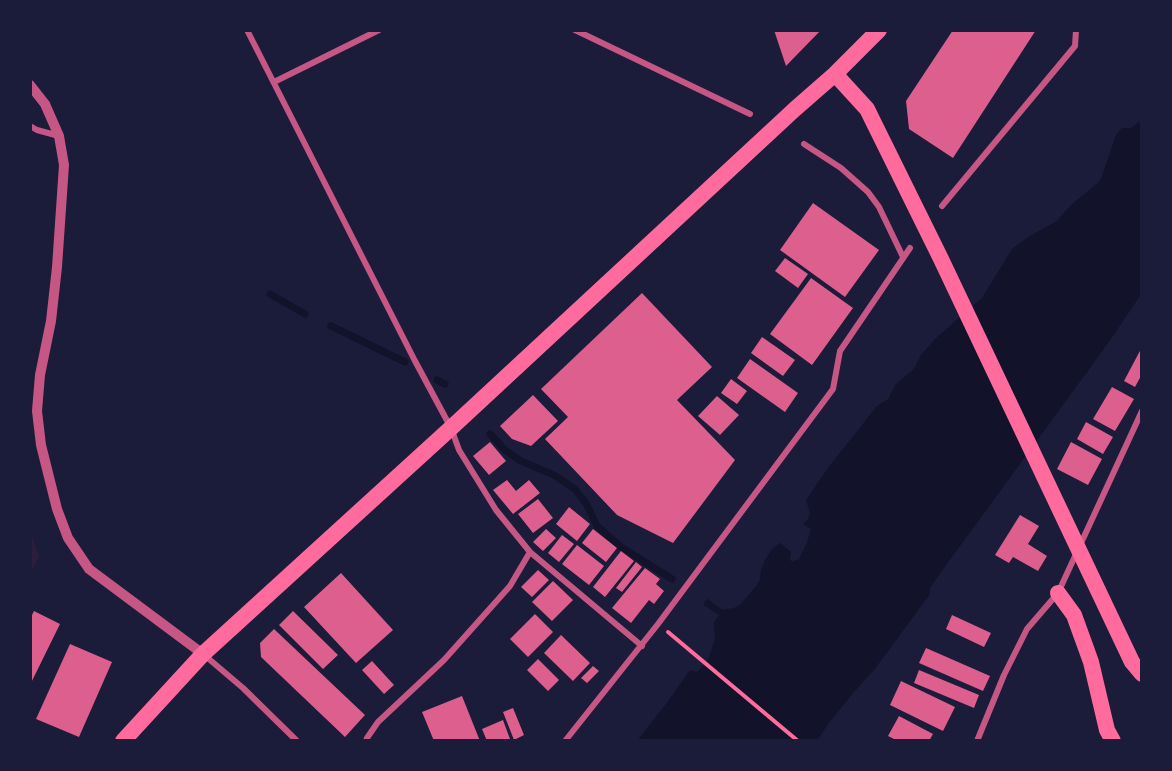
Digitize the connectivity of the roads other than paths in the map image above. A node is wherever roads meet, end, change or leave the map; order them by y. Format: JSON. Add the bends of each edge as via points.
{"nodes":[{"id":1,"x":247,"y":30,"type":"edge"},
{"id":2,"x":379,"y":30,"type":"edge"},
{"id":3,"x":575,"y":30,"type":"edge"},
{"id":4,"x":879,"y":30,"type":"edge"},
{"id":5,"x":1076,"y":30,"type":"edge"},
{"id":6,"x":836,"y":74,"type":"junction"},
{"id":7,"x":274,"y":82,"type":"junction"},
{"id":8,"x":30,"y":85,"type":"edge"},
{"id":9,"x":750,"y":114,"type":"dead end"},
{"id":10,"x":30,"y":126,"type":"edge"},
{"id":11,"x":59,"y":136,"type":"junction"},
{"id":12,"x":804,"y":144,"type":"dead end"},
{"id":13,"x":942,"y":206,"type":"dead end"},
{"id":14,"x":910,"y":248,"type":"dead end"},
{"id":15,"x":903,"y":257,"type":"junction"},
{"id":16,"x":1142,"y":411,"type":"edge"},
{"id":17,"x":451,"y":428,"type":"junction"},
{"id":18,"x":530,"y":552,"type":"junction"},
{"id":19,"x":1058,"y":593,"type":"junction"},
{"id":20,"x":642,"y":646,"type":"junction"},
{"id":21,"x":203,"y":654,"type":"junction"},
{"id":22,"x":1137,"y":668,"type":"edge"},
{"id":23,"x":123,"y":741,"type":"edge"},
{"id":24,"x":297,"y":741,"type":"edge"},
{"id":25,"x":366,"y":741,"type":"edge"},
{"id":26,"x":565,"y":741,"type":"edge"},
{"id":27,"x":977,"y":741,"type":"edge"},
{"id":28,"x":1113,"y":741,"type":"edge"}],
"edges":[{"from":1,"to":7,"type":"street"},
{"from":2,"to":7,"type":"street"},
{"from":3,"to":9,"type":"street"},
{"from":4,"to":6,"type":"highway"},
{"from":5,"to":13,"type":"street","via":[[1075,46]]},
{"from":6,"to":17,"type":"highway"},
{"from":6,"to":22,"type":"highway","via":[[867,109]]},
{"from":7,"to":17,"type":"street"},
{"from":8,"to":11,"type":"street","via":[[45,104]]},
{"from":10,"to":11,"type":"street"},
{"from":11,"to":21,"type":"street","via":[[64,165],[57,267],[37,411],[57,509],[68,538],[89,568]]},
{"from":12,"to":15,"type":"street","via":[[868,192]]},
{"from":14,"to":15,"type":"street"},
{"from":15,"to":20,"type":"street","via":[[840,351],[833,389]]},
{"from":16,"to":19,"type":"street"},
{"from":17,"to":18,"type":"street","via":[[459,450],[490,500]]},
{"from":17,"to":21,"type":"highway"},
{"from":18,"to":20,"type":"street"},
{"from":18,"to":25,"type":"street","via":[[510,586],[444,660],[378,722]]},
{"from":19,"to":27,"type":"street","via":[[1027,629]]},
{"from":19,"to":28,"type":"highway","via":[[1074,615]]},
{"from":20,"to":26,"type":"street"},
{"from":21,"to":23,"type":"highway"},
{"from":21,"to":24,"type":"street"}]}
